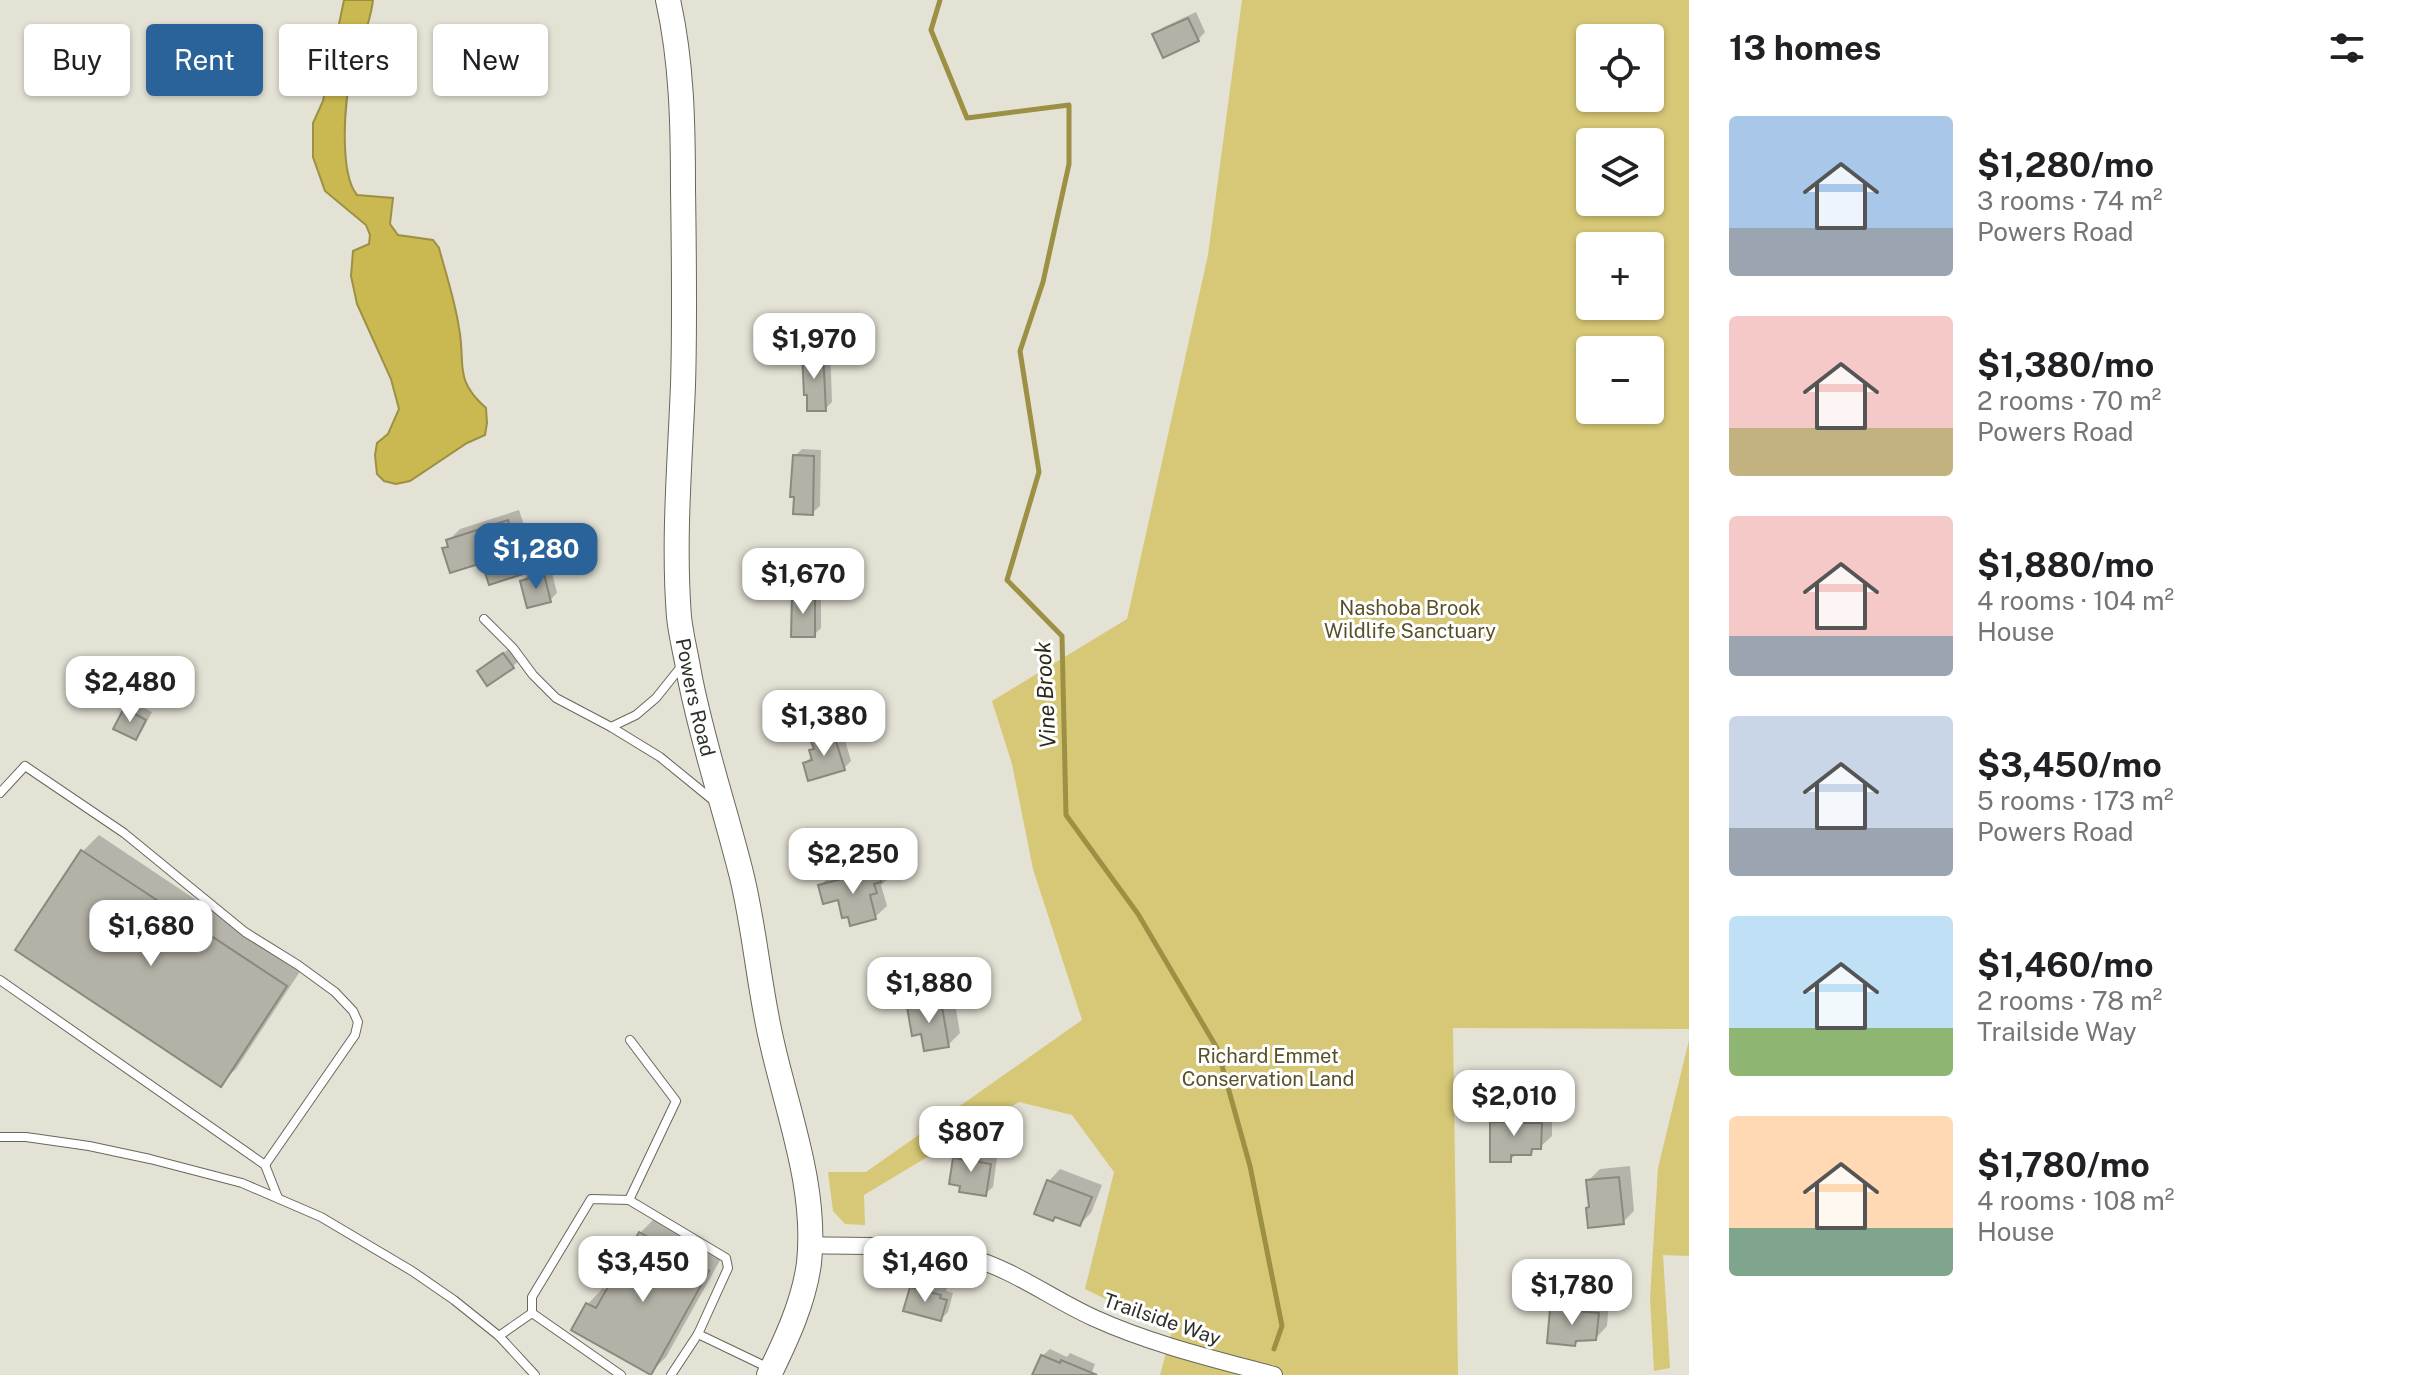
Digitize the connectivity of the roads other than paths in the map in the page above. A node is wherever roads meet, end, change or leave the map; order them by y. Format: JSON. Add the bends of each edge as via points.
{"nodes":[{"id":1,"x":668,"y":0,"type":"edge"},
{"id":2,"x":484,"y":619,"type":"dead end"},
{"id":3,"x":687,"y":659,"type":"junction"},
{"id":4,"x":611,"y":727,"type":"junction"},
{"id":5,"x":0,"y":793,"type":"edge"},
{"id":6,"x":725,"y":809,"type":"junction"},
{"id":7,"x":0,"y":980,"type":"edge"},
{"id":8,"x":630,"y":1040,"type":"dead end"},
{"id":9,"x":0,"y":1137,"type":"edge"},
{"id":10,"x":265,"y":1165,"type":"junction"},
{"id":11,"x":278,"y":1198,"type":"junction"},
{"id":12,"x":629,"y":1200,"type":"junction"},
{"id":13,"x":810,"y":1245,"type":"junction"},
{"id":14,"x":532,"y":1313,"type":"junction"},
{"id":15,"x":698,"y":1334,"type":"junction"},
{"id":16,"x":499,"y":1336,"type":"junction"},
{"id":17,"x":770,"y":1372,"type":"edge"},
{"id":18,"x":535,"y":1375,"type":"edge"},
{"id":19,"x":621,"y":1375,"type":"edge"},
{"id":20,"x":671,"y":1375,"type":"edge"},
{"id":21,"x":1274,"y":1375,"type":"edge"}],
"edges":[{"from":1,"to":3,"type":"main road","name":"Powers Road","via":[[683,121],[684,322],[677,512],[679,620]]},
{"from":2,"to":4,"type":"lane","via":[[556,698]]},
{"from":3,"to":4,"type":"lane","via":[[656,698]]},
{"from":3,"to":6,"type":"main road","name":"Powers Road"},
{"from":4,"to":6,"type":"lane","via":[[660,757]]},
{"from":5,"to":10,"type":"lane","via":[[25,766],[124,833],[353,1011],[358,1022],[355,1035]]},
{"from":6,"to":13,"type":"main road","name":"Powers Road","via":[[749,906],[771,1040],[802,1159]]},
{"from":7,"to":10,"type":"lane"},
{"from":8,"to":12,"type":"lane","via":[[676,1101]]},
{"from":9,"to":11,"type":"lane","via":[[150,1159]]},
{"from":10,"to":11,"type":"lane"},
{"from":11,"to":16,"type":"lane","via":[[412,1271]]},
{"from":12,"to":14,"type":"lane","via":[[591,1199],[532,1297]]},
{"from":12,"to":15,"type":"lane","via":[[726,1258],[728,1268]]},
{"from":13,"to":17,"type":"main road","name":"Powers Road","via":[[805,1285]]},
{"from":13,"to":21,"type":"street","name":"Trailside Way","via":[[925,1249],[969,1257],[1115,1327]]},
{"from":14,"to":16,"type":"lane"},
{"from":14,"to":19,"type":"lane"},
{"from":15,"to":17,"type":"lane"},
{"from":15,"to":20,"type":"lane"},
{"from":16,"to":18,"type":"lane"}]}
